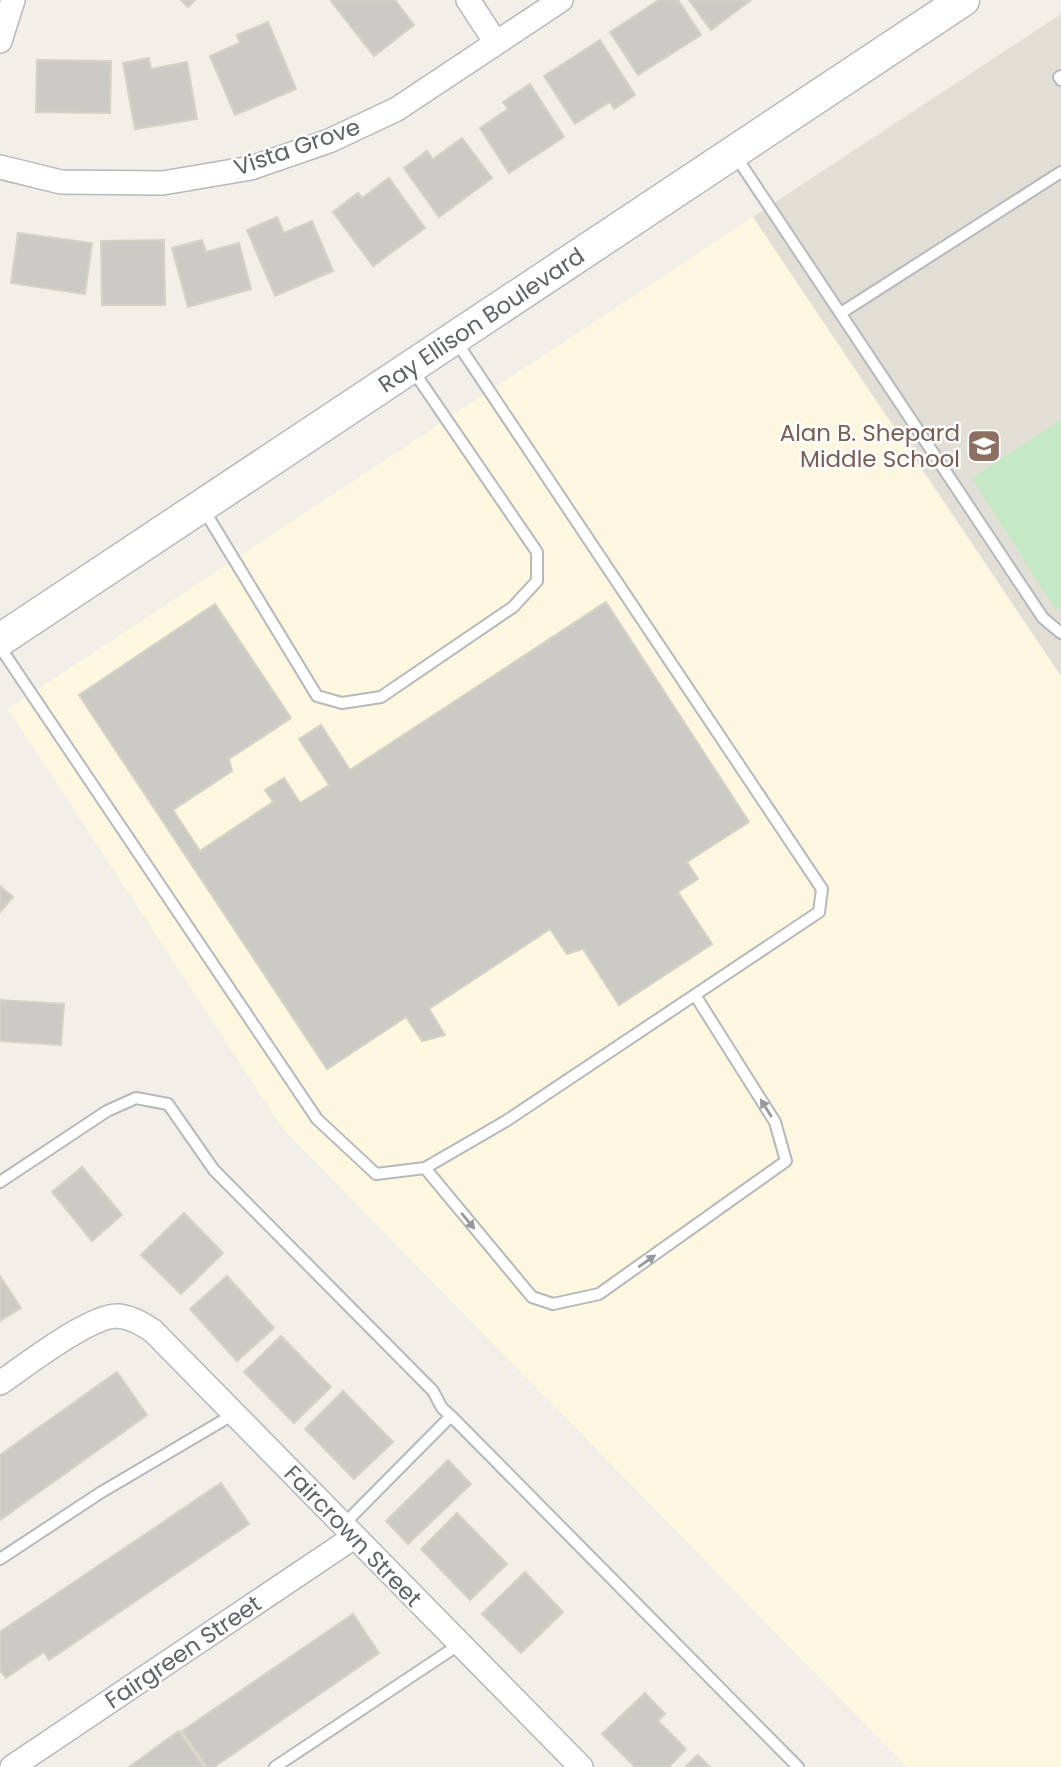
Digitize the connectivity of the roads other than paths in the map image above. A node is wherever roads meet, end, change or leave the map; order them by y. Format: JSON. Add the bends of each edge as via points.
{"nodes":[{"id":1,"x":13,"y":0,"type":"edge"},
{"id":2,"x":468,"y":0,"type":"edge"},
{"id":3,"x":561,"y":0,"type":"edge"},
{"id":4,"x":963,"y":0,"type":"edge"},
{"id":5,"x":0,"y":41,"type":"edge"},
{"id":6,"x":496,"y":43,"type":"junction"},
{"id":7,"x":734,"y":152,"type":"junction"},
{"id":8,"x":0,"y":167,"type":"edge"},
{"id":9,"x":1061,"y":172,"type":"edge"},
{"id":10,"x":841,"y":313,"type":"junction"},
{"id":11,"x":454,"y":338,"type":"junction"},
{"id":12,"x":411,"y":367,"type":"junction"},
{"id":13,"x":201,"y":506,"type":"junction"},
{"id":14,"x":1061,"y":633,"type":"edge"},
{"id":15,"x":0,"y":640,"type":"edge"},
{"id":16,"x":0,"y":647,"type":"edge"},
{"id":17,"x":695,"y":995,"type":"junction"},
{"id":18,"x":425,"y":1168,"type":"junction"},
{"id":19,"x":0,"y":1182,"type":"edge"},
{"id":20,"x":0,"y":1383,"type":"edge"},
{"id":21,"x":234,"y":1414,"type":"junction"},
{"id":22,"x":451,"y":1416,"type":"junction"},
{"id":23,"x":349,"y":1531,"type":"junction"},
{"id":24,"x":0,"y":1559,"type":"edge"},
{"id":25,"x":460,"y":1644,"type":"junction"},
{"id":26,"x":12,"y":1767,"type":"edge"},
{"id":27,"x":275,"y":1767,"type":"edge"},
{"id":28,"x":581,"y":1767,"type":"edge"},
{"id":29,"x":797,"y":1767,"type":"edge"}],
"edges":[{"from":1,"to":5,"type":"street"},
{"from":2,"to":6,"type":"street"},
{"from":3,"to":6,"type":"street","name":"Vista Grove"},
{"from":4,"to":7,"type":"main road","name":"Ray Ellison Boulevard"},
{"from":6,"to":8,"type":"street","name":"Vista Grove","via":[[397,109],[330,141],[251,168],[163,183],[61,182]]},
{"from":7,"to":10,"type":"lane"},
{"from":7,"to":11,"type":"main road","name":"Ray Ellison Boulevard"},
{"from":9,"to":10,"type":"lane"},
{"from":10,"to":14,"type":"lane","via":[[1043,618]]},
{"from":11,"to":12,"type":"main road","name":"Ray Ellison Boulevard"},
{"from":11,"to":17,"type":"lane","via":[[822,889],[819,912]]},
{"from":12,"to":13,"type":"main road","name":"Ray Ellison Boulevard"},
{"from":12,"to":13,"type":"lane","via":[[537,552],[537,581],[513,607],[381,697],[342,703],[317,696]]},
{"from":13,"to":15,"type":"main road","name":"Ray Ellison Boulevard"},
{"from":16,"to":18,"type":"lane","via":[[317,1119],[376,1174]]},
{"from":17,"to":18,"type":"lane","via":[[506,1121]]},
{"from":18,"to":17,"type":"lane","one_way":true,"via":[[532,1297],[553,1304],[600,1294],[786,1161],[775,1122]]},
{"from":19,"to":22,"type":"lane","via":[[107,1111],[136,1098],[167,1104],[214,1170],[432,1391]]},
{"from":20,"to":21,"type":"street","name":"Faircrown Street","via":[[97,1320],[118,1316],[153,1331]]},
{"from":21,"to":23,"type":"street","name":"Faircrown Street"},
{"from":21,"to":24,"type":"lane"},
{"from":22,"to":23,"type":"lane"},
{"from":22,"to":29,"type":"lane"},
{"from":23,"to":25,"type":"street","name":"Faircrown Street"},
{"from":23,"to":26,"type":"street","name":"Fairgreen Street"},
{"from":25,"to":27,"type":"lane"},
{"from":25,"to":28,"type":"street","name":"Faircrown Street"}]}
